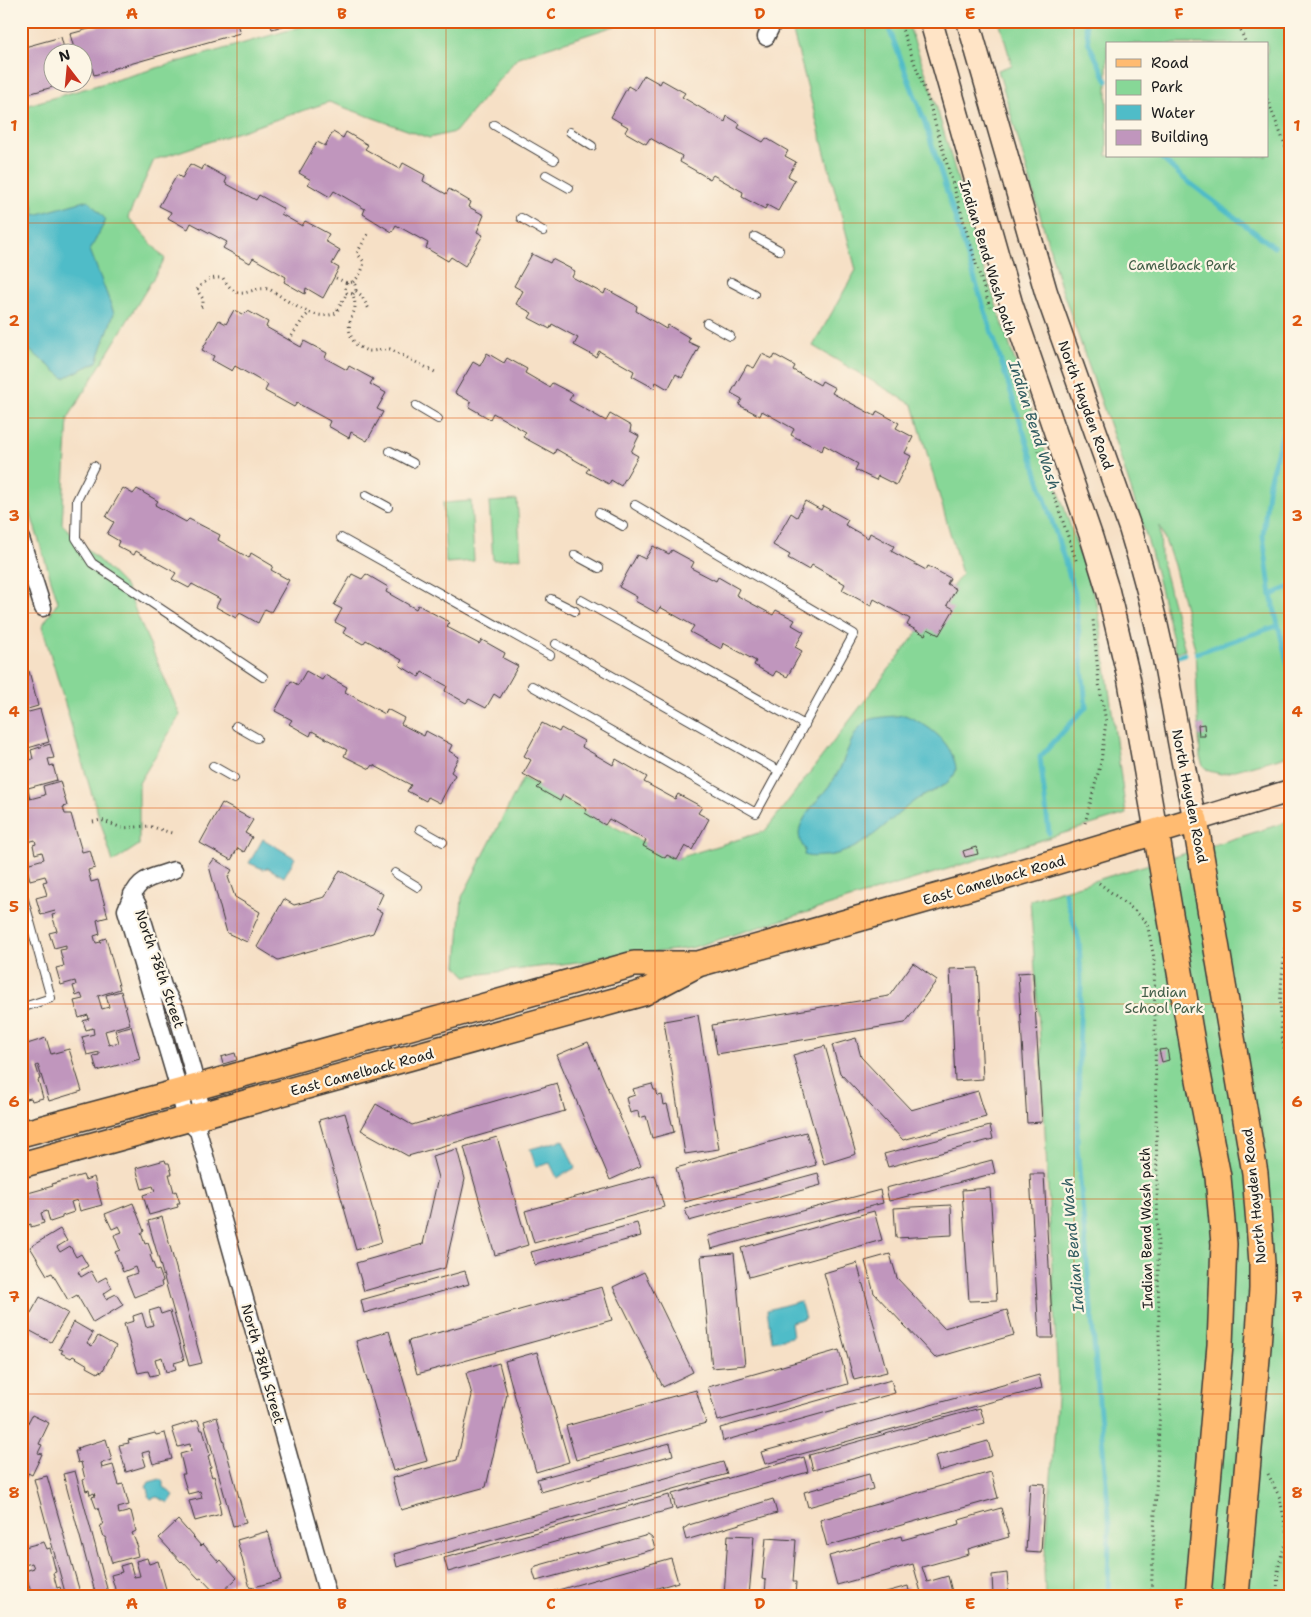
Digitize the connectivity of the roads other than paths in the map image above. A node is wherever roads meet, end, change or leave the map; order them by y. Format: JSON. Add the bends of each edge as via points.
{"nodes":[{"id":1,"x":774,"y":21,"type":"edge"},
{"id":2,"x":931,"y":21,"type":"edge"},
{"id":3,"x":968,"y":21,"type":"edge"},
{"id":4,"x":766,"y":38,"type":"dead end"},
{"id":5,"x":494,"y":125,"type":"dead end"},
{"id":6,"x":570,"y":132,"type":"dead end"},
{"id":7,"x":592,"y":146,"type":"dead end"},
{"id":8,"x":554,"y":160,"type":"dead end"},
{"id":9,"x":546,"y":175,"type":"dead end"},
{"id":10,"x":569,"y":188,"type":"dead end"},
{"id":11,"x":521,"y":218,"type":"dead end"},
{"id":12,"x":544,"y":231,"type":"dead end"},
{"id":13,"x":755,"y":237,"type":"dead end"},
{"id":14,"x":779,"y":250,"type":"dead end"},
{"id":15,"x":731,"y":282,"type":"dead end"},
{"id":16,"x":754,"y":294,"type":"dead end"},
{"id":17,"x":707,"y":323,"type":"dead end"},
{"id":18,"x":730,"y":336,"type":"dead end"},
{"id":19,"x":416,"y":406,"type":"dead end"},
{"id":20,"x":438,"y":418,"type":"dead end"},
{"id":21,"x":390,"y":451,"type":"dead end"},
{"id":22,"x":413,"y":463,"type":"dead end"},
{"id":23,"x":94,"y":466,"type":"dead end"},
{"id":24,"x":366,"y":495,"type":"dead end"},
{"id":25,"x":635,"y":505,"type":"dead end"},
{"id":26,"x":388,"y":507,"type":"dead end"},
{"id":27,"x":599,"y":513,"type":"dead end"},
{"id":28,"x":622,"y":526,"type":"dead end"},
{"id":29,"x":341,"y":538,"type":"dead end"},
{"id":30,"x":21,"y":539,"type":"edge"},
{"id":31,"x":576,"y":556,"type":"dead end"},
{"id":32,"x":599,"y":568,"type":"dead end"},
{"id":33,"x":551,"y":599,"type":"dead end"},
{"id":34,"x":581,"y":600,"type":"dead end"},
{"id":35,"x":43,"y":608,"type":"dead end"},
{"id":36,"x":574,"y":611,"type":"dead end"},
{"id":37,"x":556,"y":644,"type":"dead end"},
{"id":38,"x":550,"y":655,"type":"dead end"},
{"id":39,"x":263,"y":677,"type":"dead end"},
{"id":40,"x":532,"y":686,"type":"dead end"},
{"id":41,"x":805,"y":725,"type":"junction"},
{"id":42,"x":236,"y":726,"type":"dead end"},
{"id":43,"x":257,"y":738,"type":"dead end"},
{"id":44,"x":213,"y":766,"type":"dead end"},
{"id":45,"x":779,"y":771,"type":"junction"},
{"id":46,"x":234,"y":778,"type":"dead end"},
{"id":47,"x":1290,"y":791,"type":"edge"},
{"id":48,"x":1195,"y":820,"type":"junction"},
{"id":49,"x":420,"y":829,"type":"dead end"},
{"id":50,"x":1156,"y":832,"type":"junction"},
{"id":51,"x":444,"y":842,"type":"dead end"},
{"id":52,"x":174,"y":870,"type":"dead end"},
{"id":53,"x":395,"y":873,"type":"dead end"},
{"id":54,"x":418,"y":887,"type":"dead end"},
{"id":55,"x":21,"y":889,"type":"edge"},
{"id":56,"x":698,"y":964,"type":"junction"},
{"id":57,"x":21,"y":1008,"type":"edge"},
{"id":58,"x":188,"y":1089,"type":"junction"},
{"id":59,"x":196,"y":1122,"type":"junction"},
{"id":60,"x":21,"y":1134,"type":"edge"},
{"id":61,"x":21,"y":1165,"type":"edge"},
{"id":62,"x":328,"y":1596,"type":"edge"},
{"id":63,"x":1198,"y":1596,"type":"edge"},
{"id":64,"x":1236,"y":1596,"type":"edge"}],
"edges":[{"from":1,"to":4,"type":"street"},
{"from":2,"to":50,"type":"main road","via":[[1011,303],[1108,591],[1129,679]]},
{"from":3,"to":48,"type":"main road","name":"North Hayden Road","via":[[1046,292],[1141,564],[1163,655]]},
{"from":5,"to":8,"type":"lane"},
{"from":6,"to":7,"type":"lane"},
{"from":9,"to":10,"type":"lane"},
{"from":11,"to":12,"type":"lane"},
{"from":13,"to":14,"type":"lane"},
{"from":15,"to":16,"type":"lane"},
{"from":17,"to":18,"type":"lane"},
{"from":19,"to":20,"type":"lane"},
{"from":21,"to":22,"type":"lane"},
{"from":23,"to":39,"type":"lane","via":[[77,500],[76,538],[92,563]]},
{"from":24,"to":26,"type":"lane"},
{"from":25,"to":41,"type":"lane","via":[[854,634]]},
{"from":27,"to":28,"type":"lane"},
{"from":29,"to":38,"type":"lane"},
{"from":30,"to":35,"type":"street"},
{"from":31,"to":32,"type":"lane"},
{"from":33,"to":36,"type":"lane"},
{"from":34,"to":41,"type":"lane"},
{"from":37,"to":45,"type":"lane"},
{"from":40,"to":45,"type":"lane","via":[[756,813]]},
{"from":41,"to":45,"type":"lane"},
{"from":42,"to":43,"type":"lane"},
{"from":44,"to":46,"type":"lane"},
{"from":47,"to":48,"type":"main road","name":"East Camelback Road"},
{"from":48,"to":50,"type":"main road","name":"East Camelback Road"},
{"from":48,"to":64,"type":"main road","name":"North Hayden Road","via":[[1254,1174],[1262,1263],[1258,1347]]},
{"from":49,"to":51,"type":"lane"},
{"from":50,"to":56,"type":"main road","name":"East Camelback Road"},
{"from":50,"to":63,"type":"main road","via":[[1218,1177],[1224,1244],[1220,1345]]},
{"from":52,"to":58,"type":"street","name":"North 78th Street","via":[[143,880],[132,894],[163,986],[176,1010]]},
{"from":53,"to":54,"type":"lane"},
{"from":55,"to":57,"type":"lane","via":[[51,998]]},
{"from":56,"to":58,"type":"main road","name":"East Camelback Road","via":[[634,964]]},
{"from":56,"to":59,"type":"main road","name":"East Camelback Road","via":[[643,993]]},
{"from":58,"to":59,"type":"street","name":"North 78th Street"},
{"from":58,"to":60,"type":"main road","name":"East Camelback Road"},
{"from":59,"to":61,"type":"main road","name":"East Camelback Road"},
{"from":59,"to":62,"type":"street","name":"North 78th Street"}]}
